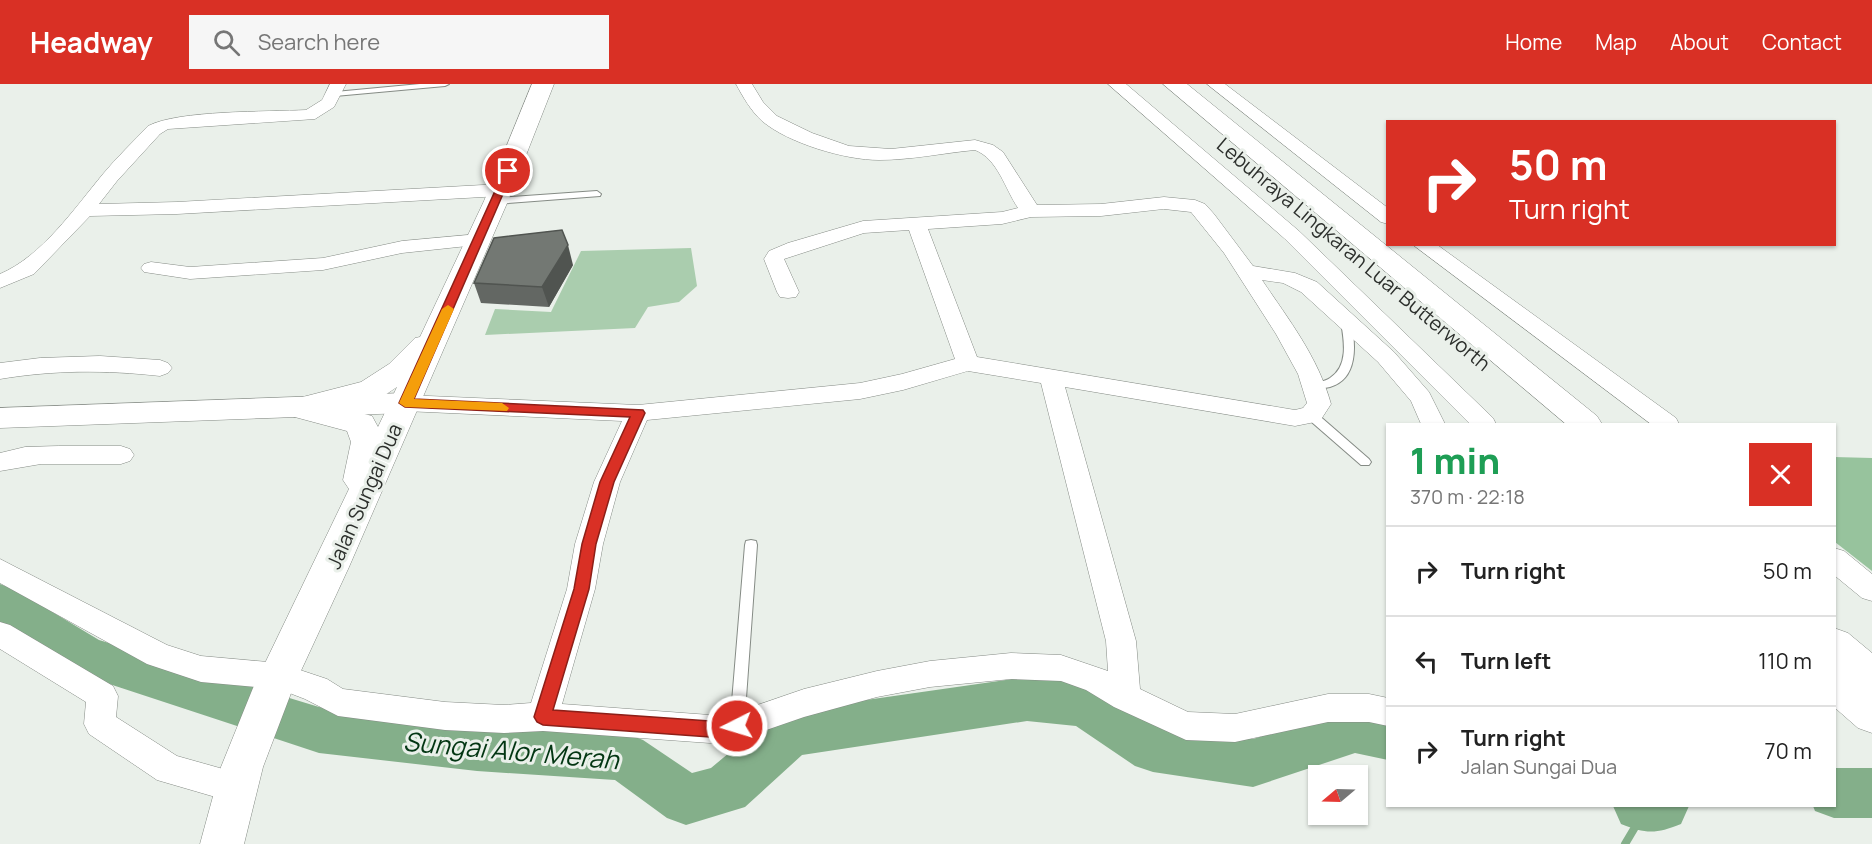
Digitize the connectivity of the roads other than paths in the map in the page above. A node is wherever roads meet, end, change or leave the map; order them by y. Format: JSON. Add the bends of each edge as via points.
{"nodes":[{"id":1,"x":445,"y":84,"type":"edge"},
{"id":2,"x":543,"y":84,"type":"edge"},
{"id":3,"x":744,"y":84,"type":"edge"},
{"id":4,"x":1116,"y":84,"type":"edge"},
{"id":5,"x":1153,"y":84,"type":"edge"},
{"id":6,"x":1174,"y":84,"type":"edge"},
{"id":7,"x":1215,"y":84,"type":"edge"},
{"id":8,"x":337,"y":89,"type":"edge"},
{"id":9,"x":499,"y":195,"type":"junction"},
{"id":10,"x":597,"y":195,"type":"dead end"},
{"id":11,"x":85,"y":210,"type":"junction"},
{"id":12,"x":1031,"y":211,"type":"junction"},
{"id":13,"x":1386,"y":216,"type":"edge"},
{"id":14,"x":916,"y":223,"type":"junction"},
{"id":15,"x":479,"y":240,"type":"junction"},
{"id":16,"x":1425,"y":246,"type":"edge"},
{"id":17,"x":151,"y":268,"type":"dead end"},
{"id":18,"x":1246,"y":272,"type":"junction"},
{"id":19,"x":0,"y":282,"type":"edge"},
{"id":20,"x":788,"y":292,"type":"dead end"},
{"id":21,"x":1346,"y":322,"type":"junction"},
{"id":22,"x":437,"y":332,"type":"junction"},
{"id":23,"x":968,"y":363,"type":"junction"},
{"id":24,"x":160,"y":368,"type":"dead end"},
{"id":25,"x":0,"y":371,"type":"edge"},
{"id":26,"x":1051,"y":378,"type":"junction"},
{"id":27,"x":1315,"y":386,"type":"junction"},
{"id":28,"x":405,"y":403,"type":"junction"},
{"id":29,"x":302,"y":408,"type":"junction"},
{"id":30,"x":638,"y":413,"type":"junction"},
{"id":31,"x":1311,"y":416,"type":"junction"},
{"id":32,"x":1,"y":418,"type":"edge"},
{"id":33,"x":1433,"y":423,"type":"edge"},
{"id":34,"x":1483,"y":423,"type":"edge"},
{"id":35,"x":1553,"y":423,"type":"edge"},
{"id":36,"x":1585,"y":423,"type":"edge"},
{"id":37,"x":1666,"y":423,"type":"edge"},
{"id":38,"x":122,"y":455,"type":"dead end"},
{"id":39,"x":0,"y":462,"type":"edge"},
{"id":40,"x":1365,"y":462,"type":"dead end"},
{"id":41,"x":359,"y":506,"type":"junction"},
{"id":42,"x":751,"y":545,"type":"dead end"},
{"id":43,"x":1836,"y":561,"type":"edge"},
{"id":44,"x":0,"y":570,"type":"edge"},
{"id":45,"x":1872,"y":590,"type":"edge"},
{"id":46,"x":0,"y":634,"type":"edge"},
{"id":47,"x":1836,"y":647,"type":"edge"},
{"id":48,"x":276,"y":682,"type":"junction"},
{"id":49,"x":1859,"y":686,"type":"edge"},
{"id":50,"x":1125,"y":697,"type":"junction"},
{"id":51,"x":1386,"y":712,"type":"edge"},
{"id":52,"x":543,"y":717,"type":"junction"},
{"id":53,"x":737,"y":726,"type":"junction"},
{"id":54,"x":239,"y":777,"type":"junction"},
{"id":55,"x":222,"y":844,"type":"edge"}],
"edges":[{"from":1,"to":8,"type":"lane"},
{"from":2,"to":9,"type":"main road","name":"Jalan Sungai Dua"},
{"from":3,"to":12,"type":"street","via":[[775,123],[853,151],[884,154],[975,145],[987,148],[996,155]]},
{"from":4,"to":34,"type":"street","via":[[1292,235]]},
{"from":5,"to":35,"type":"main road","name":"Lebuhraya Lingkaran Luar Butterworth"},
{"from":6,"to":36,"type":"main road","name":"Lebuhraya Lingkaran Luar Butterworth"},
{"from":7,"to":13,"type":"street"},
{"from":8,"to":11,"type":"street","via":[[330,103],[309,115],[163,125],[144,140]]},
{"from":9,"to":10,"type":"lane"},
{"from":9,"to":11,"type":"street"},
{"from":9,"to":15,"type":"main road","name":"Jalan Sungai Dua"},
{"from":11,"to":19,"type":"street","via":[[27,270]]},
{"from":12,"to":14,"type":"street","via":[[1002,218]]},
{"from":12,"to":18,"type":"street","via":[[1190,204],[1205,215]]},
{"from":14,"to":20,"type":"street","via":[[863,227],[776,255],[774,259]]},
{"from":14,"to":23,"type":"street"},
{"from":15,"to":17,"type":"street","via":[[402,247],[323,264],[190,273]]},
{"from":15,"to":22,"type":"main road","name":"Jalan Sungai Dua"},
{"from":16,"to":37,"type":"street"},
{"from":18,"to":21,"type":"street","via":[[1288,277],[1309,287]]},
{"from":18,"to":27,"type":"street","via":[[1299,350]]},
{"from":21,"to":27,"type":"lane","via":[[1351,346],[1344,370],[1333,381]]},
{"from":21,"to":33,"type":"street","via":[[1406,380],[1421,398]]},
{"from":22,"to":28,"type":"main road","name":"Jalan Sungai Dua"},
{"from":22,"to":29,"type":"main road","via":[[400,371],[371,390]]},
{"from":23,"to":26,"type":"street"},
{"from":23,"to":30,"type":"street","via":[[860,391]]},
{"from":24,"to":25,"type":"street","via":[[106,362]]},
{"from":26,"to":31,"type":"street","via":[[1266,414]]},
{"from":26,"to":50,"type":"street","via":[[1121,641]]},
{"from":27,"to":31,"type":"street","via":[[1319,404]]},
{"from":28,"to":29,"type":"street"},
{"from":28,"to":30,"type":"street"},
{"from":28,"to":41,"type":"main road","name":"Jalan Sungai Dua"},
{"from":29,"to":32,"type":"street"},
{"from":29,"to":41,"type":"main road","via":[[361,424],[367,442]]},
{"from":30,"to":52,"type":"street","via":[[607,482],[581,589]]},
{"from":31,"to":40,"type":"lane"},
{"from":38,"to":39,"type":"street","via":[[32,457]]},
{"from":41,"to":48,"type":"main road","name":"Jalan Sungai Dua"},
{"from":42,"to":53,"type":"lane"},
{"from":43,"to":45,"type":"street"},
{"from":44,"to":48,"type":"street","via":[[158,655],[201,669]]},
{"from":46,"to":54,"type":"street","via":[[102,696],[100,724],[169,769]]},
{"from":47,"to":49,"type":"main road"},
{"from":48,"to":52,"type":"street","via":[[316,689],[338,702],[445,716]]},
{"from":48,"to":54,"type":"main road","name":"Jalan Sungai Dua"},
{"from":50,"to":51,"type":"street","via":[[1186,726],[1235,728],[1328,708]]},
{"from":50,"to":53,"type":"street","via":[[1096,680],[1060,668],[1011,666],[877,684]]},
{"from":52,"to":53,"type":"street","via":[[710,729]]},
{"from":54,"to":55,"type":"main road","name":"Jalan Sungai Dua"}]}
